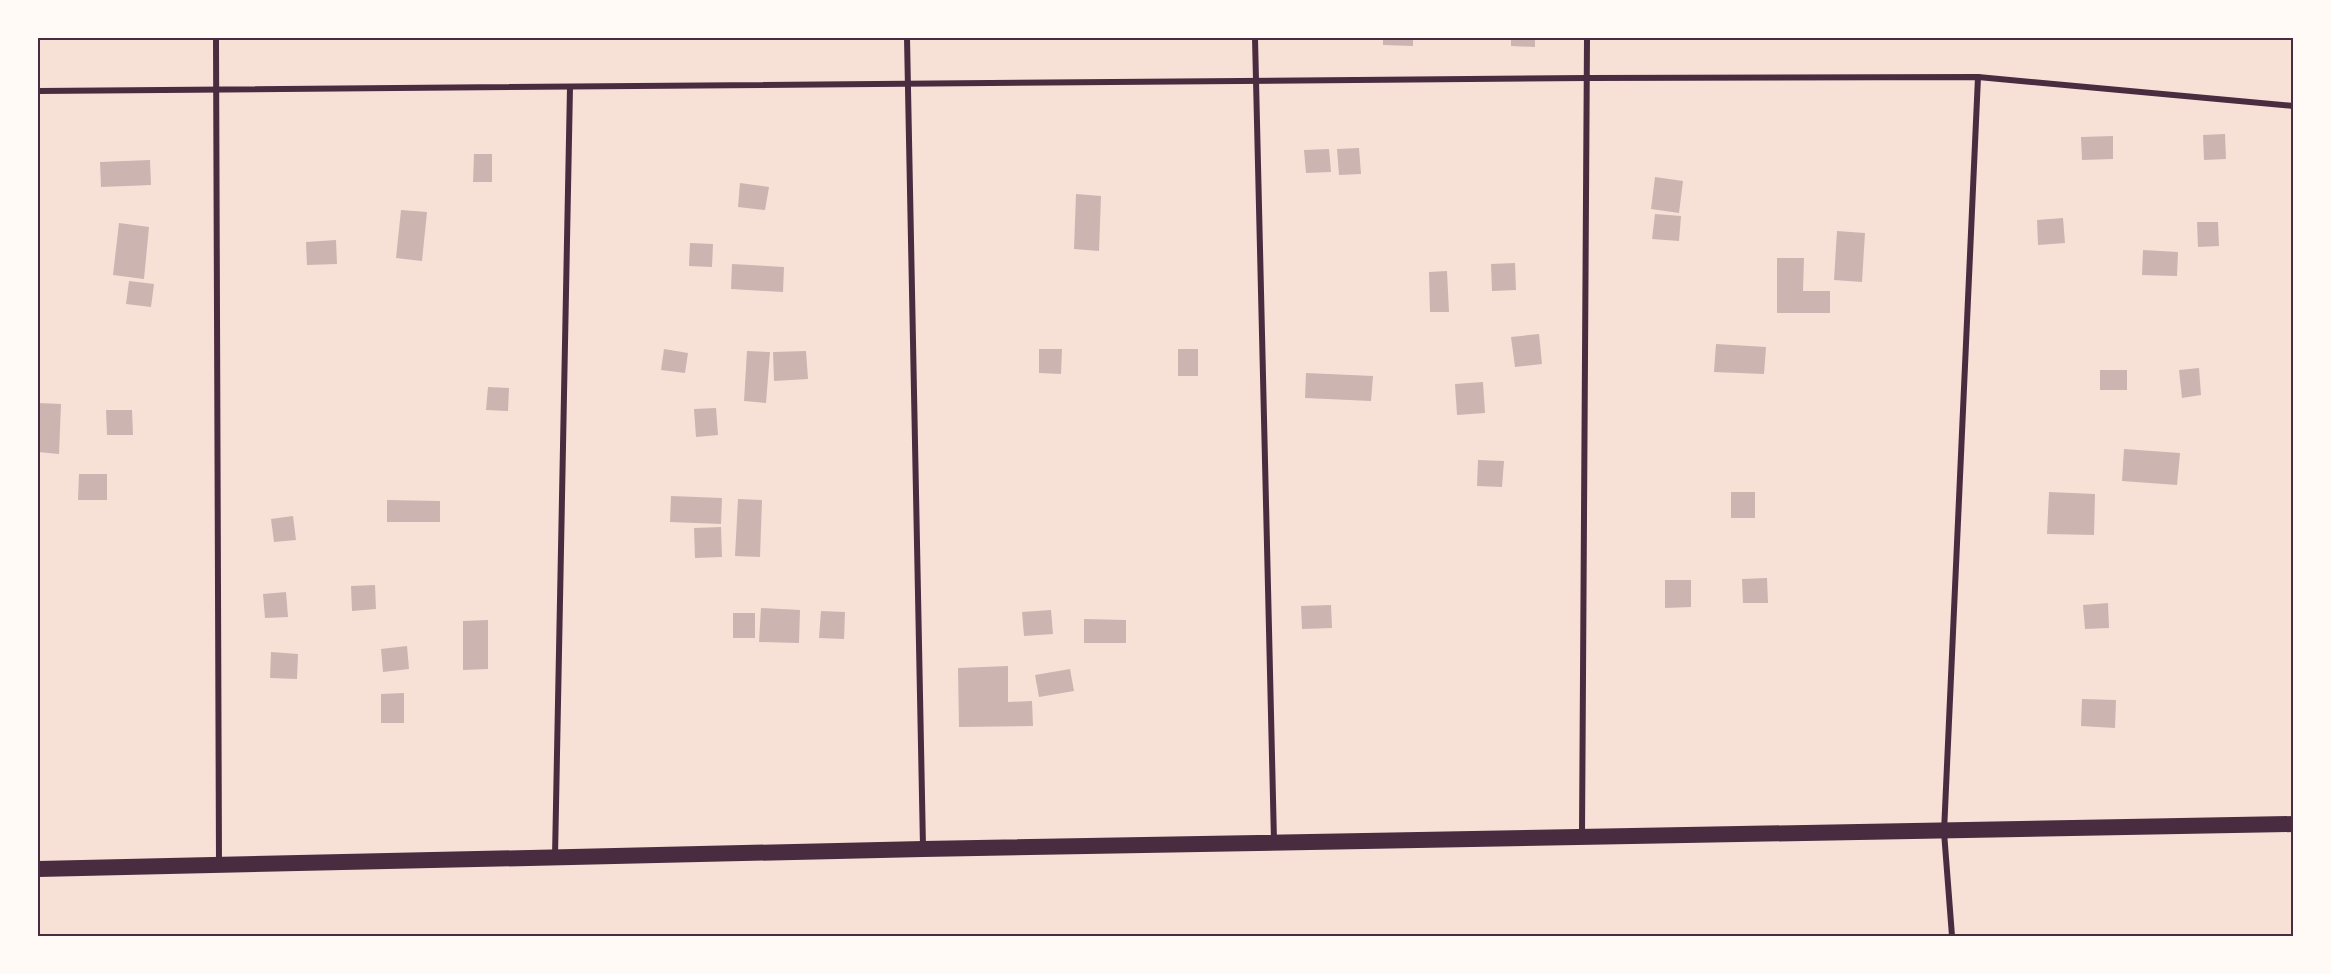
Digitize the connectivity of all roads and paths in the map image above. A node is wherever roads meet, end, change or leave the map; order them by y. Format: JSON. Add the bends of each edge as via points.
{"nodes":[{"id":1,"x":216,"y":38,"type":"edge"},
{"id":2,"x":908,"y":38,"type":"edge"},
{"id":3,"x":1255,"y":38,"type":"edge"},
{"id":4,"x":1587,"y":38,"type":"edge"},
{"id":5,"x":1978,"y":77,"type":"junction"},
{"id":6,"x":1587,"y":78,"type":"junction"},
{"id":7,"x":1256,"y":81,"type":"junction"},
{"id":8,"x":908,"y":84,"type":"junction"},
{"id":9,"x":570,"y":87,"type":"junction"},
{"id":10,"x":216,"y":90,"type":"junction"},
{"id":11,"x":38,"y":92,"type":"edge"},
{"id":12,"x":2294,"y":106,"type":"edge"},
{"id":13,"x":2294,"y":824,"type":"edge"},
{"id":14,"x":1944,"y":832,"type":"junction"},
{"id":15,"x":1582,"y":838,"type":"junction"},
{"id":16,"x":1275,"y":843,"type":"junction"},
{"id":17,"x":923,"y":849,"type":"junction"},
{"id":18,"x":555,"y":858,"type":"junction"},
{"id":19,"x":219,"y":865,"type":"junction"},
{"id":20,"x":38,"y":869,"type":"edge"},
{"id":21,"x":1952,"y":936,"type":"edge"}],
"edges":[{"from":1,"to":10,"type":"street"},
{"from":2,"to":8,"type":"street"},
{"from":3,"to":7,"type":"street"},
{"from":4,"to":6,"type":"street"},
{"from":5,"to":6,"type":"street"},
{"from":5,"to":12,"type":"street"},
{"from":5,"to":14,"type":"street"},
{"from":6,"to":7,"type":"street"},
{"from":6,"to":15,"type":"street"},
{"from":7,"to":8,"type":"street"},
{"from":7,"to":16,"type":"street"},
{"from":8,"to":9,"type":"street"},
{"from":8,"to":17,"type":"street"},
{"from":9,"to":10,"type":"street"},
{"from":9,"to":18,"type":"street"},
{"from":10,"to":11,"type":"street"},
{"from":10,"to":19,"type":"street"},
{"from":13,"to":14,"type":"highway"},
{"from":14,"to":15,"type":"highway"},
{"from":14,"to":21,"type":"street"},
{"from":15,"to":16,"type":"highway"},
{"from":16,"to":17,"type":"highway"},
{"from":17,"to":18,"type":"highway"},
{"from":18,"to":19,"type":"highway"},
{"from":19,"to":20,"type":"highway"}]}
